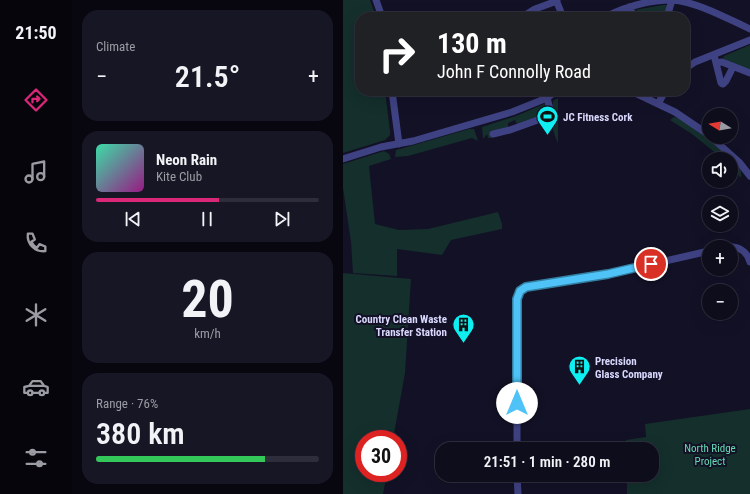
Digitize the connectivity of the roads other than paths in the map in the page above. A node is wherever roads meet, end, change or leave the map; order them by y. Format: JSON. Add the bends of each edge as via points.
{"nodes":[{"id":1,"x":376,"y":0,"type":"edge"},
{"id":2,"x":557,"y":0,"type":"edge"},
{"id":3,"x":672,"y":0,"type":"edge"},
{"id":4,"x":629,"y":7,"type":"junction"},
{"id":5,"x":380,"y":12,"type":"edge"},
{"id":6,"x":530,"y":12,"type":"edge"},
{"id":7,"x":561,"y":12,"type":"edge"},
{"id":8,"x":617,"y":12,"type":"edge"},
{"id":9,"x":631,"y":12,"type":"edge"},
{"id":10,"x":668,"y":12,"type":"edge"},
{"id":11,"x":750,"y":29,"type":"edge"},
{"id":12,"x":750,"y":40,"type":"edge"},
{"id":13,"x":713,"y":55,"type":"junction"},
{"id":14,"x":716,"y":63,"type":"junction"},
{"id":15,"x":690,"y":66,"type":"edge"},
{"id":16,"x":733,"y":67,"type":"junction"},
{"id":17,"x":750,"y":73,"type":"edge"},
{"id":18,"x":393,"y":96,"type":"edge"},
{"id":19,"x":550,"y":96,"type":"edge"},
{"id":20,"x":641,"y":96,"type":"edge"},
{"id":21,"x":662,"y":96,"type":"edge"},
{"id":22,"x":547,"y":98,"type":"junction"},
{"id":23,"x":658,"y":104,"type":"junction"},
{"id":24,"x":702,"y":130,"type":"edge"},
{"id":25,"x":493,"y":134,"type":"dead end"},
{"id":26,"x":399,"y":144,"type":"junction"},
{"id":27,"x":719,"y":144,"type":"edge"},
{"id":28,"x":343,"y":159,"type":"edge"},
{"id":29,"x":750,"y":176,"type":"edge"},
{"id":30,"x":738,"y":248,"type":"edge"},
{"id":31,"x":702,"y":253,"type":"edge"},
{"id":32,"x":750,"y":262,"type":"edge"},
{"id":33,"x":517,"y":442,"type":"edge"},
{"id":34,"x":518,"y":482,"type":"edge"},
{"id":35,"x":519,"y":494,"type":"edge"}],
"edges":[{"from":1,"to":5,"type":"street"},
{"from":2,"to":6,"type":"street"},
{"from":2,"to":7,"type":"street"},
{"from":3,"to":4,"type":"street"},
{"from":3,"to":10,"type":"street"},
{"from":3,"to":11,"type":"street","via":[[696,6]]},
{"from":4,"to":8,"type":"street"},
{"from":4,"to":9,"type":"street"},
{"from":12,"to":13,"type":"street"},
{"from":13,"to":14,"type":"street"},
{"from":13,"to":15,"type":"street"},
{"from":14,"to":16,"type":"street","via":[[722,62]]},
{"from":14,"to":16,"type":"street","via":[[723,84]]},
{"from":16,"to":17,"type":"street"},
{"from":18,"to":26,"type":"street"},
{"from":19,"to":22,"type":"street"},
{"from":20,"to":23,"type":"street"},
{"from":21,"to":23,"type":"street"},
{"from":22,"to":25,"type":"street","via":[[549,109],[546,117]]},
{"from":22,"to":26,"type":"street","via":[[512,112]]},
{"from":23,"to":24,"type":"street"},
{"from":26,"to":28,"type":"street"},
{"from":27,"to":29,"type":"street"},
{"from":30,"to":32,"type":"street","via":[[747,255]]},
{"from":31,"to":33,"type":"street","via":[[608,274],[526,287],[520,291],[517,299]]},
{"from":34,"to":35,"type":"street"}]}
